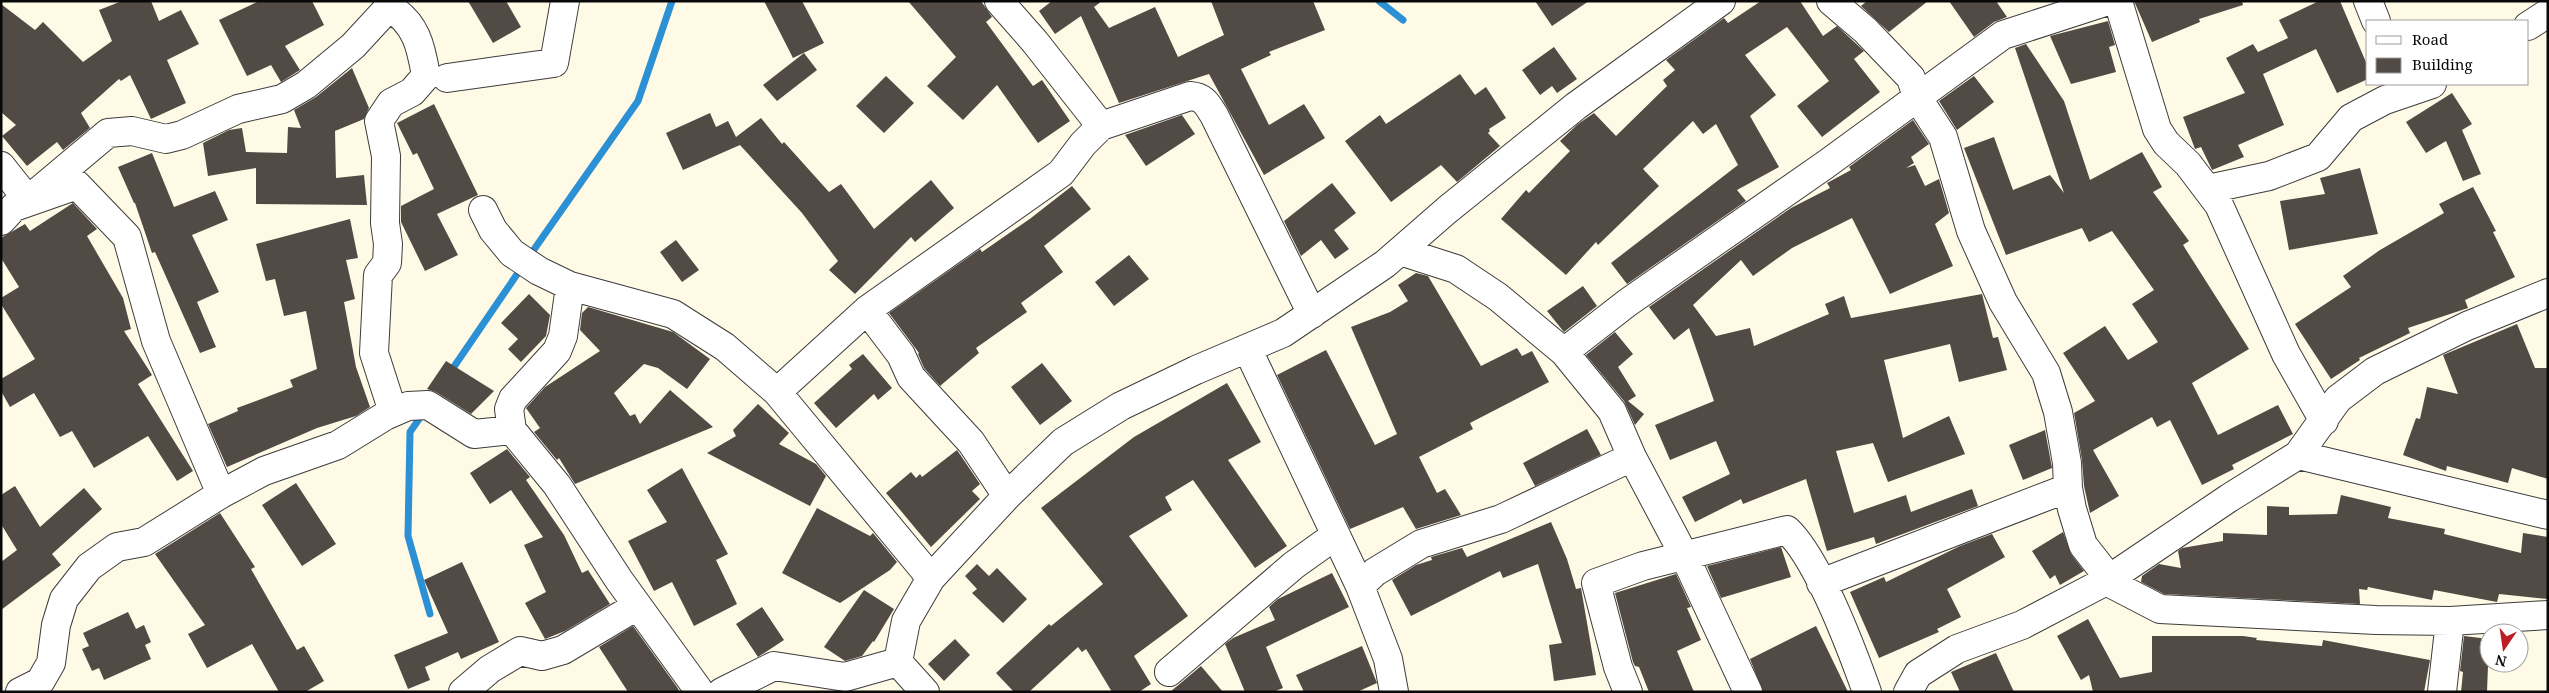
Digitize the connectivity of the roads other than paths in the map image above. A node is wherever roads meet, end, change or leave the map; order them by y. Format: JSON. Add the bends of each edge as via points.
{"nodes":[{"id":1,"x":565,"y":1,"type":"edge"},
{"id":2,"x":999,"y":1,"type":"edge"},
{"id":3,"x":1722,"y":1,"type":"edge"},
{"id":4,"x":1832,"y":1,"type":"edge"},
{"id":5,"x":2108,"y":1,"type":"edge"},
{"id":6,"x":2118,"y":1,"type":"edge"},
{"id":7,"x":2368,"y":1,"type":"edge"},
{"id":8,"x":389,"y":4,"type":"edge"},
{"id":9,"x":2548,"y":12,"type":"edge"},
{"id":10,"x":2376,"y":20,"type":"edge"},
{"id":11,"x":2529,"y":25,"type":"edge"},
{"id":12,"x":447,"y":78,"type":"dead end"},
{"id":13,"x":2429,"y":85,"type":"edge"},
{"id":14,"x":1917,"y":97,"type":"junction"},
{"id":15,"x":1101,"y":126,"type":"junction"},
{"id":16,"x":1,"y":166,"type":"edge"},
{"id":17,"x":2208,"y":189,"type":"junction"},
{"id":18,"x":28,"y":200,"type":"junction"},
{"id":19,"x":483,"y":210,"type":"dead end"},
{"id":20,"x":1,"y":221,"type":"edge"},
{"id":21,"x":1400,"y":251,"type":"junction"},
{"id":22,"x":570,"y":286,"type":"junction"},
{"id":23,"x":2548,"y":293,"type":"edge"},
{"id":24,"x":867,"y":310,"type":"junction"},
{"id":25,"x":1312,"y":314,"type":"junction"},
{"id":26,"x":1248,"y":350,"type":"junction"},
{"id":27,"x":1564,"y":352,"type":"junction"},
{"id":28,"x":777,"y":392,"type":"junction"},
{"id":29,"x":393,"y":412,"type":"junction"},
{"id":30,"x":2324,"y":421,"type":"junction"},
{"id":31,"x":512,"y":430,"type":"junction"},
{"id":32,"x":2298,"y":455,"type":"junction"},
{"id":33,"x":1632,"y":457,"type":"junction"},
{"id":34,"x":2068,"y":488,"type":"junction"},
{"id":35,"x":221,"y":494,"type":"junction"},
{"id":36,"x":1007,"y":496,"type":"junction"},
{"id":37,"x":2548,"y":514,"type":"edge"},
{"id":38,"x":1336,"y":535,"type":"junction"},
{"id":39,"x":1685,"y":557,"type":"junction"},
{"id":40,"x":931,"y":578,"type":"junction"},
{"id":41,"x":2106,"y":582,"type":"junction"},
{"id":42,"x":1820,"y":583,"type":"junction"},
{"id":43,"x":1360,"y":586,"type":"junction"},
{"id":44,"x":638,"y":606,"type":"junction"},
{"id":45,"x":2548,"y":615,"type":"edge"},
{"id":46,"x":2450,"y":621,"type":"junction"},
{"id":47,"x":898,"y":662,"type":"junction"},
{"id":48,"x":1169,"y":672,"type":"dead end"},
{"id":49,"x":20,"y":692,"type":"edge"},
{"id":50,"x":463,"y":692,"type":"edge"},
{"id":51,"x":700,"y":692,"type":"edge"},
{"id":52,"x":722,"y":692,"type":"edge"},
{"id":53,"x":925,"y":692,"type":"edge"},
{"id":54,"x":1394,"y":692,"type":"edge"},
{"id":55,"x":1628,"y":692,"type":"edge"},
{"id":56,"x":1748,"y":692,"type":"edge"},
{"id":57,"x":1867,"y":692,"type":"edge"},
{"id":58,"x":1908,"y":692,"type":"edge"},
{"id":59,"x":2442,"y":692,"type":"edge"}],
"edges":[{"from":1,"to":12,"type":"street","via":[[554,63]]},
{"from":2,"to":15,"type":"street"},
{"from":3,"to":21,"type":"street","via":[[1576,106]]},
{"from":4,"to":14,"type":"street","via":[[1911,78]]},
{"from":5,"to":14,"type":"street","via":[[2003,35]]},
{"from":6,"to":17,"type":"street","via":[[2157,129]]},
{"from":7,"to":10,"type":"street"},
{"from":8,"to":18,"type":"street","via":[[354,46],[282,100],[238,108],[182,135],[166,139],[132,131],[108,133]]},
{"from":8,"to":29,"type":"street","via":[[404,15],[415,33],[426,76],[412,92],[391,103],[379,121],[386,156],[385,223],[388,244],[387,263],[378,274],[374,353]]},
{"from":9,"to":11,"type":"street"},
{"from":13,"to":17,"type":"street","via":[[2385,100],[2352,118],[2318,157],[2270,176]]},
{"from":14,"to":27,"type":"street","via":[[1627,303]]},
{"from":14,"to":34,"type":"street","via":[[1942,136],[1971,231],[2003,302],[2046,373],[2058,412]]},
{"from":15,"to":24,"type":"street","via":[[1061,173]]},
{"from":15,"to":25,"type":"street","via":[[1190,96],[1206,101]]},
{"from":16,"to":18,"type":"street"},
{"from":17,"to":30,"type":"street","via":[[2219,205],[2286,354]]},
{"from":18,"to":20,"type":"street","via":[[14,207]]},
{"from":18,"to":35,"type":"street","via":[[77,185],[127,237],[156,341]]},
{"from":19,"to":22,"type":"street","via":[[493,230],[512,253]]},
{"from":21,"to":25,"type":"street"},
{"from":21,"to":27,"type":"street","via":[[1456,269],[1498,297]]},
{"from":22,"to":28,"type":"street","via":[[673,314],[725,347]]},
{"from":22,"to":31,"type":"street","via":[[563,336],[557,351],[513,399],[509,409]]},
{"from":23,"to":30,"type":"street","via":[[2467,326],[2375,370],[2338,399]]},
{"from":24,"to":28,"type":"street"},
{"from":24,"to":36,"type":"street","via":[[901,355],[911,377],[971,442]]},
{"from":25,"to":26,"type":"street"},
{"from":26,"to":36,"type":"street","via":[[1196,370],[1121,406],[1063,442]]},
{"from":26,"to":38,"type":"street"},
{"from":27,"to":33,"type":"street","via":[[1612,411]]},
{"from":28,"to":40,"type":"street"},
{"from":29,"to":31,"type":"street","via":[[408,406],[428,405],[474,434]]},
{"from":29,"to":35,"type":"street","via":[[338,445],[264,471]]},
{"from":30,"to":32,"type":"street"},
{"from":31,"to":44,"type":"street","via":[[557,485]]},
{"from":32,"to":37,"type":"street"},
{"from":32,"to":41,"type":"street"},
{"from":33,"to":39,"type":"street"},
{"from":33,"to":43,"type":"street","via":[[1500,519],[1421,544],[1375,572]]},
{"from":34,"to":41,"type":"street","via":[[2084,545],[2101,568]]},
{"from":34,"to":42,"type":"street"},
{"from":35,"to":49,"type":"street","via":[[144,542],[118,548],[89,566],[64,599],[56,624],[51,663],[40,682]]},
{"from":36,"to":40,"type":"street"},
{"from":38,"to":43,"type":"street"},
{"from":38,"to":48,"type":"street","via":[[1294,565]]},
{"from":39,"to":42,"type":"street","via":[[1786,530],[1797,540]]},
{"from":39,"to":55,"type":"street","via":[[1643,566],[1596,583],[1618,667]]},
{"from":39,"to":56,"type":"street"},
{"from":40,"to":47,"type":"street","via":[[906,621]]},
{"from":41,"to":46,"type":"street","via":[[2160,609]]},
{"from":41,"to":58,"type":"street","via":[[2022,625],[1957,649],[1918,674]]},
{"from":42,"to":57,"type":"street","via":[[1854,654]]},
{"from":43,"to":54,"type":"street","via":[[1388,659]]},
{"from":44,"to":50,"type":"street","via":[[563,650],[542,656],[520,651],[490,669]]},
{"from":44,"to":51,"type":"street"},
{"from":45,"to":46,"type":"street"},
{"from":46,"to":59,"type":"street"},
{"from":47,"to":52,"type":"street","via":[[845,677],[774,666]]},
{"from":47,"to":53,"type":"street"}]}
